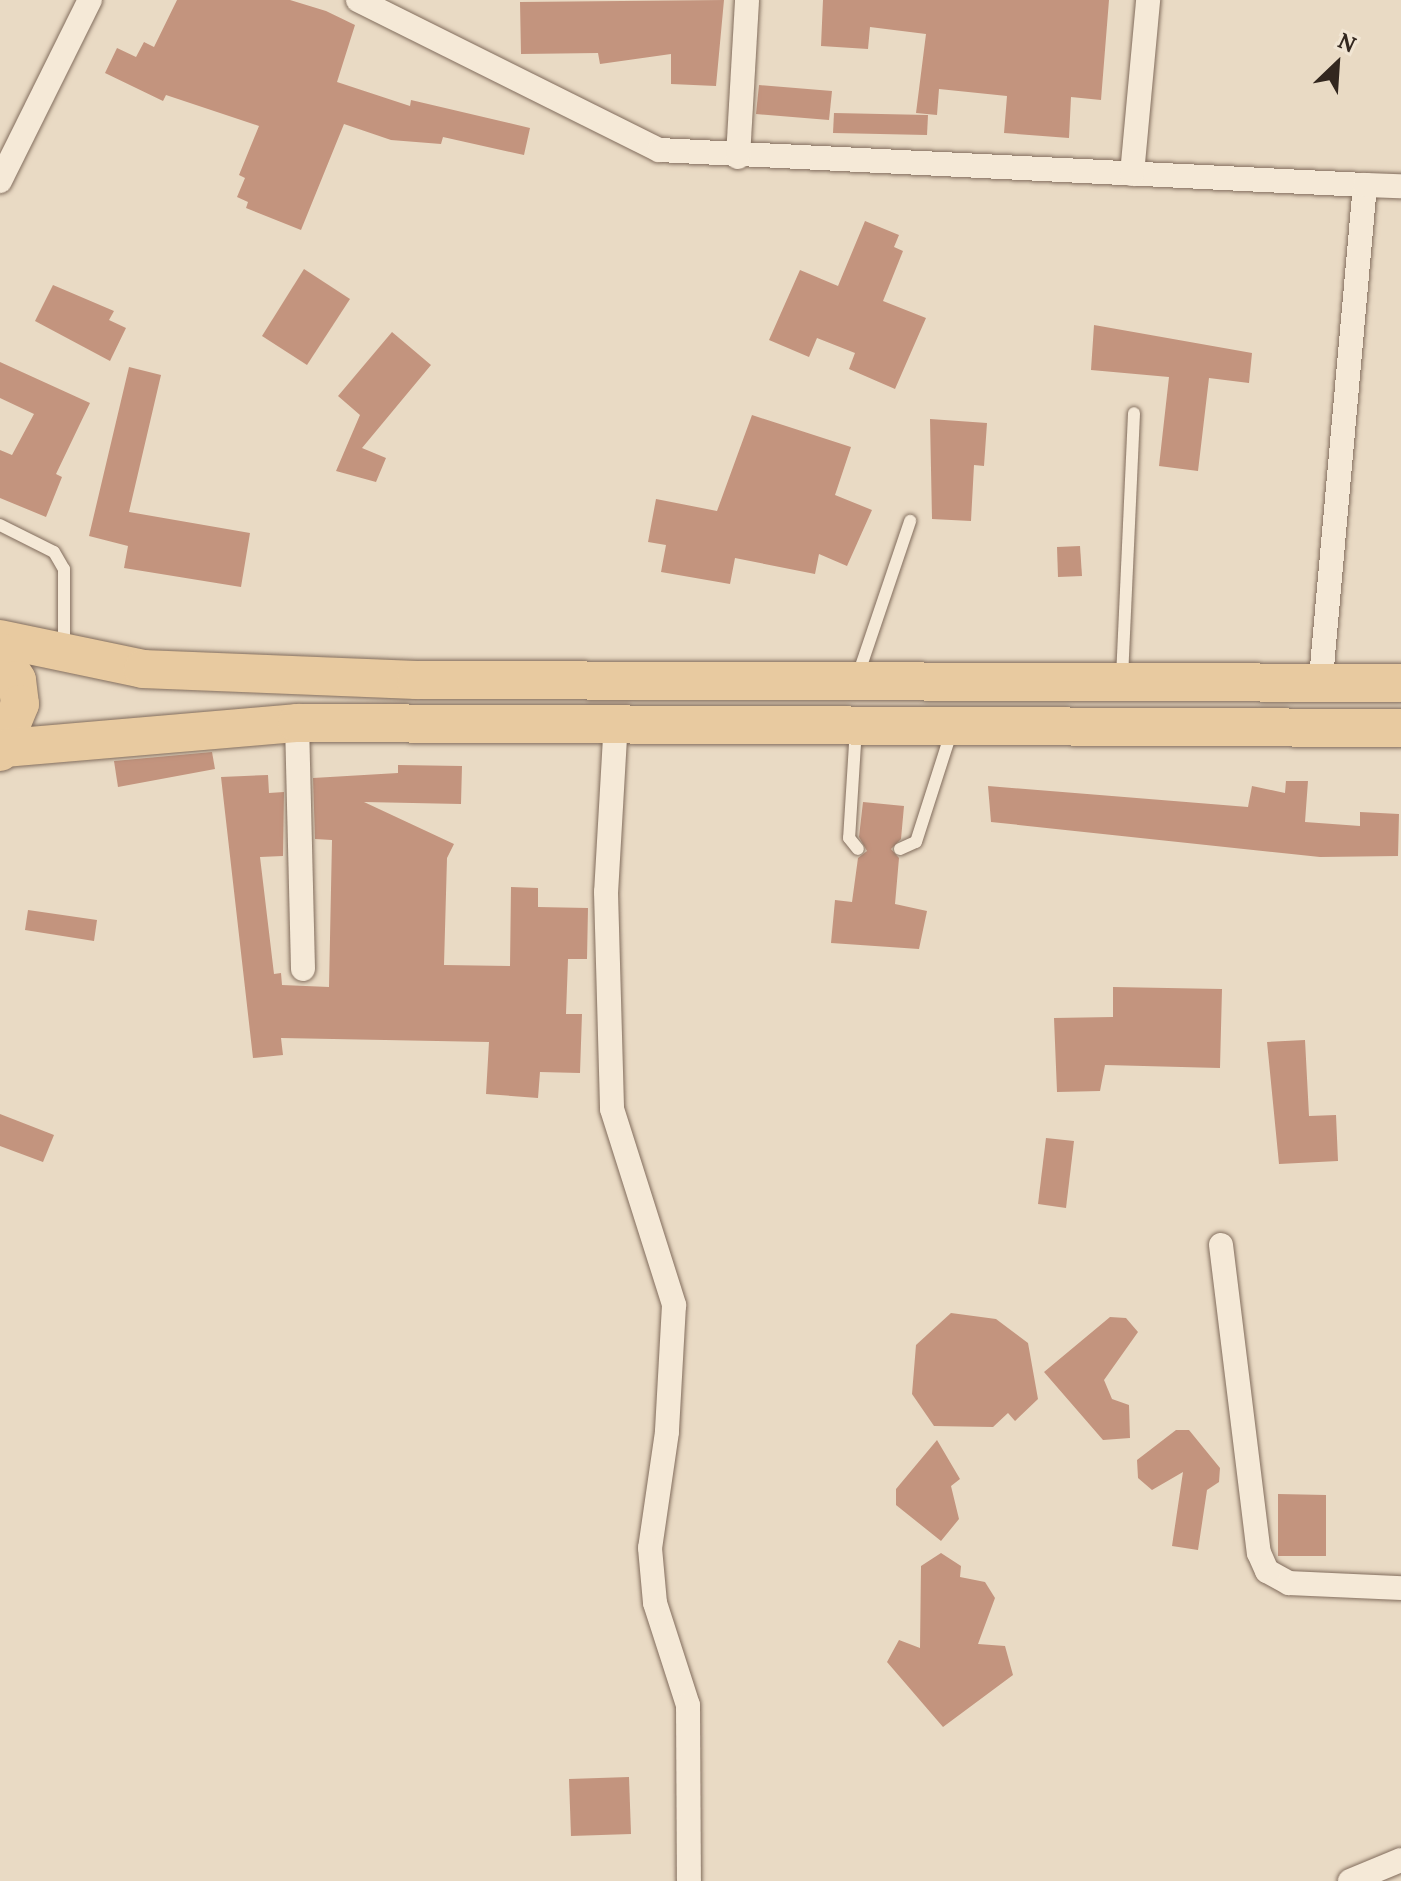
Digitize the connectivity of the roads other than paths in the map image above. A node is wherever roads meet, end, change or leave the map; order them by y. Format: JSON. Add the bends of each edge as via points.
{"nodes":[{"id":1,"x":90,"y":0,"type":"edge"},
{"id":2,"x":358,"y":0,"type":"edge"},
{"id":3,"x":747,"y":0,"type":"edge"},
{"id":4,"x":1148,"y":0,"type":"edge"},
{"id":5,"x":738,"y":157,"type":"junction"},
{"id":6,"x":1132,"y":174,"type":"junction"},
{"id":7,"x":0,"y":181,"type":"edge"},
{"id":8,"x":1365,"y":185,"type":"junction"},
{"id":9,"x":1401,"y":186,"type":"edge"},
{"id":10,"x":1134,"y":413,"type":"dead end"},
{"id":11,"x":910,"y":521,"type":"dead end"},
{"id":12,"x":0,"y":525,"type":"edge"},
{"id":13,"x":0,"y":639,"type":"edge"},
{"id":14,"x":0,"y":652,"type":"edge"},
{"id":15,"x":64,"y":657,"type":"junction"},
{"id":16,"x":856,"y":681,"type":"junction"},
{"id":17,"x":1122,"y":682,"type":"junction"},
{"id":18,"x":1321,"y":682,"type":"junction"},
{"id":19,"x":1401,"y":683,"type":"edge"},
{"id":20,"x":616,"y":720,"type":"junction"},
{"id":21,"x":297,"y":723,"type":"junction"},
{"id":22,"x":856,"y":726,"type":"junction"},
{"id":23,"x":953,"y":727,"type":"junction"},
{"id":24,"x":1401,"y":728,"type":"edge"},
{"id":25,"x":2,"y":750,"type":"edge"},
{"id":26,"x":858,"y":849,"type":"dead end"},
{"id":27,"x":900,"y":849,"type":"dead end"},
{"id":28,"x":303,"y":969,"type":"dead end"},
{"id":29,"x":1221,"y":1245,"type":"dead end"},
{"id":30,"x":1401,"y":1588,"type":"edge"},
{"id":31,"x":1401,"y":1860,"type":"edge"},
{"id":32,"x":689,"y":1881,"type":"edge"},
{"id":33,"x":1350,"y":1881,"type":"edge"}],
"edges":[{"from":1,"to":7,"type":"street"},
{"from":2,"to":5,"type":"street","via":[[659,150]]},
{"from":3,"to":5,"type":"street"},
{"from":4,"to":6,"type":"street"},
{"from":5,"to":6,"type":"street"},
{"from":6,"to":8,"type":"street"},
{"from":8,"to":9,"type":"street"},
{"from":8,"to":18,"type":"street"},
{"from":10,"to":17,"type":"lane"},
{"from":11,"to":16,"type":"lane"},
{"from":12,"to":15,"type":"lane","via":[[54,552],[64,569]]},
{"from":13,"to":15,"type":"main road"},
{"from":14,"to":25,"type":"main road","via":[[17,680],[20,704]]},
{"from":15,"to":16,"type":"main road","via":[[143,669],[416,680]]},
{"from":16,"to":17,"type":"main road"},
{"from":17,"to":18,"type":"main road"},
{"from":18,"to":19,"type":"main road"},
{"from":20,"to":21,"type":"main road"},
{"from":20,"to":22,"type":"main road"},
{"from":20,"to":32,"type":"street","via":[[606,892],[612,1109],[674,1305],[667,1432],[650,1548],[655,1603],[688,1705]]},
{"from":21,"to":25,"type":"main road"},
{"from":21,"to":28,"type":"street"},
{"from":22,"to":23,"type":"main road"},
{"from":22,"to":26,"type":"lane","via":[[849,838]]},
{"from":23,"to":24,"type":"main road"},
{"from":23,"to":27,"type":"lane","via":[[916,842]]},
{"from":29,"to":30,"type":"street","via":[[1259,1553],[1267,1571],[1289,1583]]},
{"from":31,"to":33,"type":"street"}]}
